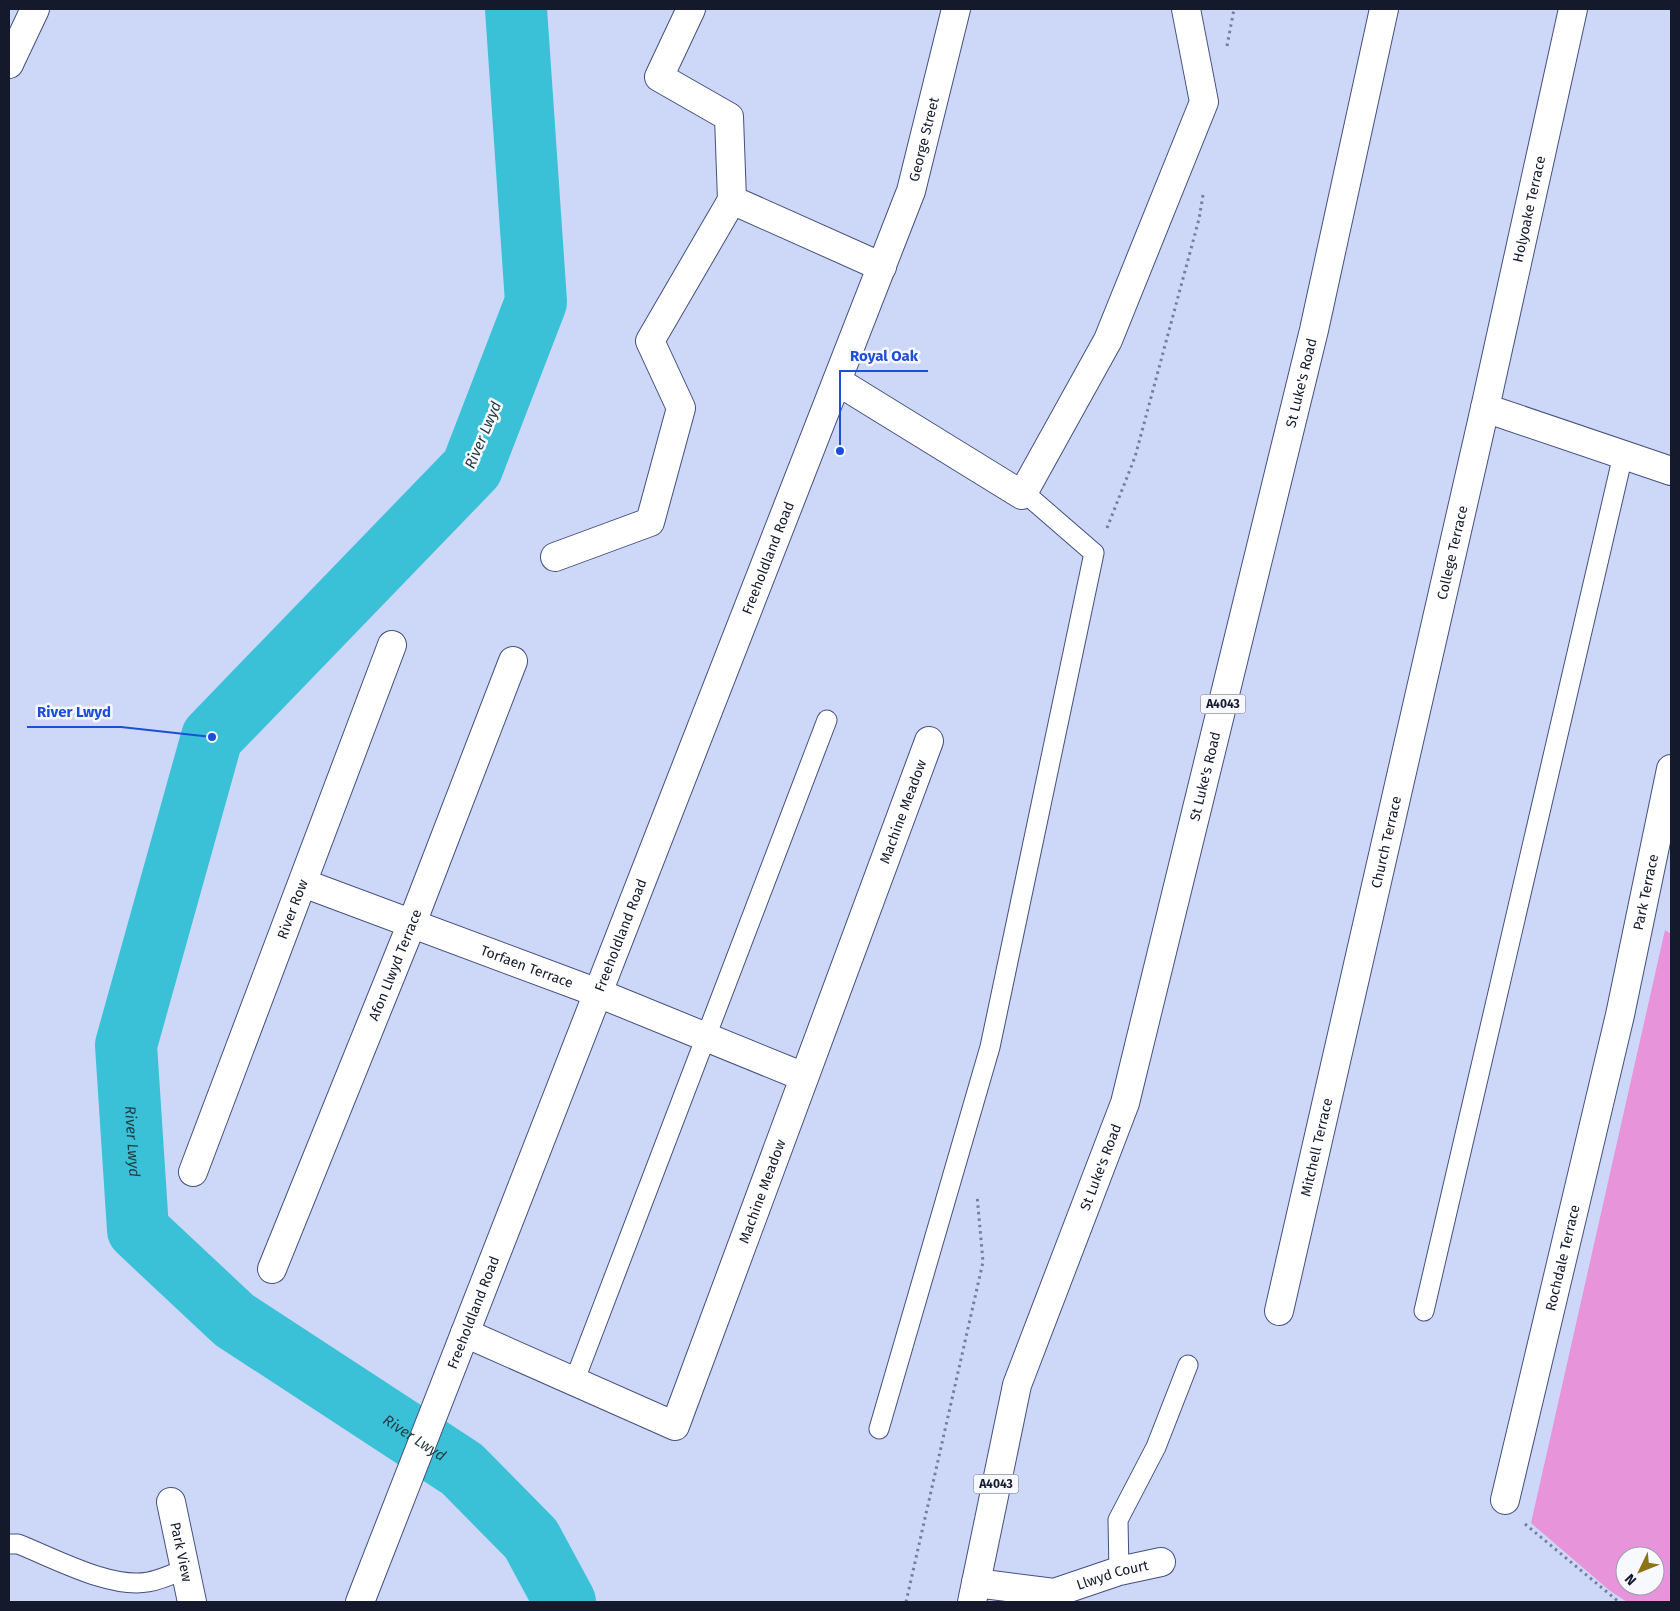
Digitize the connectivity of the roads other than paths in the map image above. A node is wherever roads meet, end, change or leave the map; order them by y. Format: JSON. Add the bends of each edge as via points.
{"nodes":[{"id":1,"x":35,"y":9,"type":"edge"},
{"id":2,"x":691,"y":9,"type":"edge"},
{"id":3,"x":956,"y":9,"type":"edge"},
{"id":4,"x":1186,"y":9,"type":"edge"},
{"id":5,"x":1384,"y":9,"type":"edge"},
{"id":6,"x":1573,"y":9,"type":"edge"},
{"id":7,"x":9,"y":64,"type":"edge"},
{"id":8,"x":732,"y":200,"type":"junction"},
{"id":9,"x":882,"y":267,"type":"junction"},
{"id":10,"x":837,"y":380,"type":"junction"},
{"id":11,"x":1485,"y":408,"type":"junction"},
{"id":12,"x":1623,"y":455,"type":"junction"},
{"id":13,"x":1671,"y":471,"type":"edge"},
{"id":14,"x":1022,"y":494,"type":"junction"},
{"id":15,"x":555,"y":557,"type":"dead end"},
{"id":16,"x":392,"y":645,"type":"dead end"},
{"id":17,"x":513,"y":661,"type":"dead end"},
{"id":18,"x":1419,"y":698,"type":"joint"},
{"id":19,"x":827,"y":720,"type":"dead end"},
{"id":20,"x":929,"y":742,"type":"dead end"},
{"id":21,"x":1671,"y":769,"type":"edge"},
{"id":22,"x":303,"y":883,"type":"junction"},
{"id":23,"x":412,"y":923,"type":"junction"},
{"id":24,"x":1353,"y":985,"type":"joint"},
{"id":25,"x":598,"y":993,"type":"junction"},
{"id":26,"x":1620,"y":1015,"type":"joint"},
{"id":27,"x":706,"y":1038,"type":"junction"},
{"id":28,"x":804,"y":1078,"type":"junction"},
{"id":29,"x":193,"y":1172,"type":"dead end"},
{"id":30,"x":272,"y":1268,"type":"dead end"},
{"id":31,"x":1278,"y":1311,"type":"dead end"},
{"id":32,"x":1424,"y":1311,"type":"dead end"},
{"id":33,"x":464,"y":1333,"type":"junction"},
{"id":34,"x":1188,"y":1365,"type":"dead end"},
{"id":35,"x":574,"y":1382,"type":"junction"},
{"id":36,"x":879,"y":1429,"type":"dead end"},
{"id":37,"x":1505,"y":1500,"type":"road end"},
{"id":38,"x":171,"y":1502,"type":"dead end"},
{"id":39,"x":9,"y":1544,"type":"edge"},
{"id":40,"x":1161,"y":1562,"type":"dead end"},
{"id":41,"x":185,"y":1570,"type":"junction"},
{"id":42,"x":1119,"y":1570,"type":"junction"},
{"id":43,"x":974,"y":1593,"type":"edge"},
{"id":44,"x":192,"y":1602,"type":"edge"},
{"id":45,"x":360,"y":1602,"type":"edge"}],
"edges":[{"from":1,"to":7,"type":"street"},
{"from":2,"to":8,"type":"street","via":[[659,76],[730,118]]},
{"from":3,"to":9,"type":"street","name":"George Street","via":[[911,191]]},
{"from":4,"to":14,"type":"street","via":[[1204,102],[1108,340]]},
{"from":5,"to":43,"type":"street","name":"St Luke's Road","number":"A4043","via":[[1314,330],[1125,1103],[1017,1385]]},
{"from":6,"to":11,"type":"street","name":"Holyoake Terrace"},
{"from":8,"to":9,"type":"street"},
{"from":8,"to":15,"type":"street","via":[[650,341],[681,408],[650,522]]},
{"from":9,"to":10,"type":"street","name":"Freeholdland Road"},
{"from":10,"to":14,"type":"street"},
{"from":10,"to":25,"type":"street","name":"Freeholdland Road"},
{"from":11,"to":12,"type":"street"},
{"from":11,"to":18,"type":"street","name":"College Terrace"},
{"from":12,"to":13,"type":"street"},
{"from":12,"to":32,"type":"lane"},
{"from":14,"to":36,"type":"lane","via":[[1094,553],[990,1047]]},
{"from":16,"to":22,"type":"street","name":"River Row"},
{"from":17,"to":23,"type":"street","name":"Afon Llwyd Terrace"},
{"from":18,"to":24,"type":"street","name":"Church Terrace"},
{"from":19,"to":27,"type":"lane"},
{"from":20,"to":28,"type":"street","name":"Machine Meadow"},
{"from":21,"to":26,"type":"street","name":"Park Terrace"},
{"from":22,"to":23,"type":"street","name":"Torfaen Terrace"},
{"from":22,"to":29,"type":"street","name":"River Row"},
{"from":23,"to":25,"type":"street","name":"Torfaen Terrace"},
{"from":23,"to":30,"type":"street","name":"Afon Llwyd Terrace"},
{"from":24,"to":31,"type":"street","name":"Mitchell Terrace"},
{"from":25,"to":27,"type":"street","name":"Torfaen Terrace"},
{"from":25,"to":33,"type":"street","name":"Freeholdland Road"},
{"from":26,"to":37,"type":"street","name":"Rochdale Terrace"},
{"from":27,"to":28,"type":"street","name":"Torfaen Terrace"},
{"from":27,"to":35,"type":"lane"},
{"from":28,"to":35,"type":"street","name":"Machine Meadow","via":[[675,1426]]},
{"from":33,"to":35,"type":"street","name":"Machine Meadow"},
{"from":33,"to":45,"type":"street","name":"Freeholdland Road"},
{"from":34,"to":42,"type":"lane","via":[[1156,1446],[1118,1520]]},
{"from":38,"to":41,"type":"street","name":"Park View"},
{"from":39,"to":41,"type":"lane","via":[[18,1544],[126,1583],[148,1582]]},
{"from":40,"to":42,"type":"street","name":"Llwyd Court"},
{"from":41,"to":44,"type":"street","name":"Park View"},
{"from":42,"to":43,"type":"street","name":"Llwyd Court","via":[[1054,1594]]}]}
